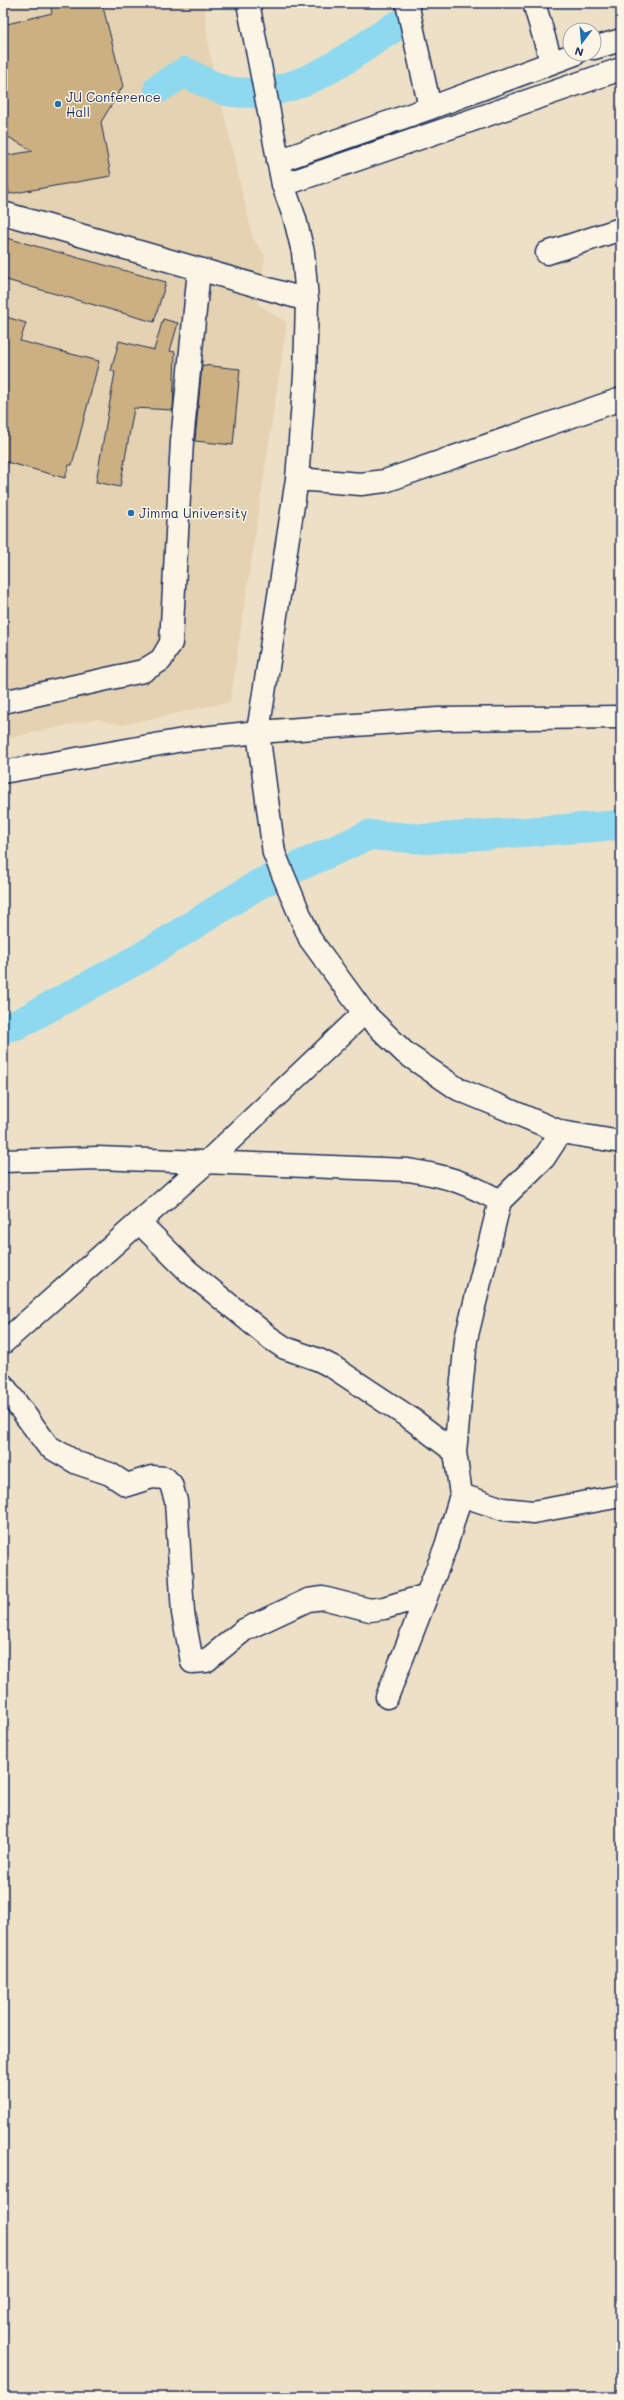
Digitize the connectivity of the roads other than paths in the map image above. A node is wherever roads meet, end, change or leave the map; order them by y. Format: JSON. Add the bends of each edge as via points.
{"nodes":[{"id":1,"x":248,"y":3,"type":"edge"},
{"id":2,"x":407,"y":3,"type":"edge"},
{"id":3,"x":534,"y":3,"type":"edge"},
{"id":4,"x":621,"y":40,"type":"edge"},
{"id":5,"x":602,"y":46,"type":"edge"},
{"id":6,"x":562,"y":58,"type":"edge"},
{"id":7,"x":551,"y":61,"type":"junction"},
{"id":8,"x":621,"y":69,"type":"edge"},
{"id":9,"x":430,"y":108,"type":"junction"},
{"id":10,"x":277,"y":156,"type":"junction"},
{"id":11,"x":283,"y":185,"type":"junction"},
{"id":12,"x":3,"y":213,"type":"edge"},
{"id":13,"x":621,"y":229,"type":"edge"},
{"id":14,"x":547,"y":253,"type":"dead end"},
{"id":15,"x":199,"y":270,"type":"junction"},
{"id":16,"x":307,"y":300,"type":"junction"},
{"id":17,"x":621,"y":399,"type":"edge"},
{"id":18,"x":297,"y":479,"type":"junction"},
{"id":19,"x":3,"y":702,"type":"edge"},
{"id":20,"x":621,"y":717,"type":"edge"},
{"id":21,"x":258,"y":732,"type":"junction"},
{"id":22,"x":3,"y":772,"type":"edge"},
{"id":23,"x":364,"y":1013,"type":"junction"},
{"id":24,"x":561,"y":1132,"type":"junction"},
{"id":25,"x":621,"y":1142,"type":"edge"},
{"id":26,"x":3,"y":1161,"type":"edge"},
{"id":27,"x":207,"y":1162,"type":"junction"},
{"id":28,"x":500,"y":1201,"type":"junction"},
{"id":29,"x":140,"y":1222,"type":"junction"},
{"id":30,"x":3,"y":1343,"type":"edge"},
{"id":31,"x":3,"y":1385,"type":"edge"},
{"id":32,"x":455,"y":1452,"type":"junction"},
{"id":33,"x":461,"y":1495,"type":"junction"},
{"id":34,"x":621,"y":1496,"type":"edge"},
{"id":35,"x":427,"y":1595,"type":"junction"},
{"id":36,"x":387,"y":1696,"type":"dead end"}],
"edges":[{"from":1,"to":10,"type":"street"},
{"from":2,"to":9,"type":"street"},
{"from":3,"to":7,"type":"street"},
{"from":4,"to":5,"type":"street"},
{"from":6,"to":7,"type":"street"},
{"from":7,"to":9,"type":"street"},
{"from":8,"to":11,"type":"street"},
{"from":9,"to":10,"type":"street"},
{"from":10,"to":11,"type":"street"},
{"from":11,"to":16,"type":"street","via":[[303,252]]},
{"from":12,"to":15,"type":"street"},
{"from":13,"to":14,"type":"street"},
{"from":15,"to":16,"type":"street"},
{"from":15,"to":19,"type":"street","via":[[182,441],[171,643],[161,660],[143,671]]},
{"from":16,"to":18,"type":"street","via":[[305,375]]},
{"from":17,"to":18,"type":"street","via":[[385,481],[361,484]]},
{"from":18,"to":21,"type":"street"},
{"from":20,"to":21,"type":"street","via":[[438,719]]},
{"from":21,"to":22,"type":"street","via":[[183,740]]},
{"from":21,"to":23,"type":"street","via":[[274,853],[307,932]]},
{"from":23,"to":24,"type":"street","via":[[405,1053],[458,1089]]},
{"from":23,"to":27,"type":"street"},
{"from":24,"to":25,"type":"street"},
{"from":24,"to":28,"type":"street","via":[[544,1158]]},
{"from":26,"to":27,"type":"street","via":[[96,1158]]},
{"from":27,"to":28,"type":"street","via":[[408,1170],[442,1176],[470,1185]]},
{"from":27,"to":29,"type":"street"},
{"from":28,"to":32,"type":"street","via":[[466,1339]]},
{"from":29,"to":30,"type":"street"},
{"from":29,"to":32,"type":"street","via":[[188,1271],[270,1338],[285,1348],[333,1367],[413,1420]]},
{"from":31,"to":35,"type":"street","via":[[48,1446],[77,1463],[110,1474],[127,1485],[152,1477],[165,1478],[171,1484],[176,1501],[183,1612],[192,1662],[206,1662],[244,1630],[308,1600],[323,1598],[370,1610]]},
{"from":32,"to":33,"type":"street"},
{"from":33,"to":34,"type":"street","via":[[503,1508],[533,1512]]},
{"from":33,"to":35,"type":"street","via":[[446,1546]]},
{"from":35,"to":36,"type":"street"}]}
